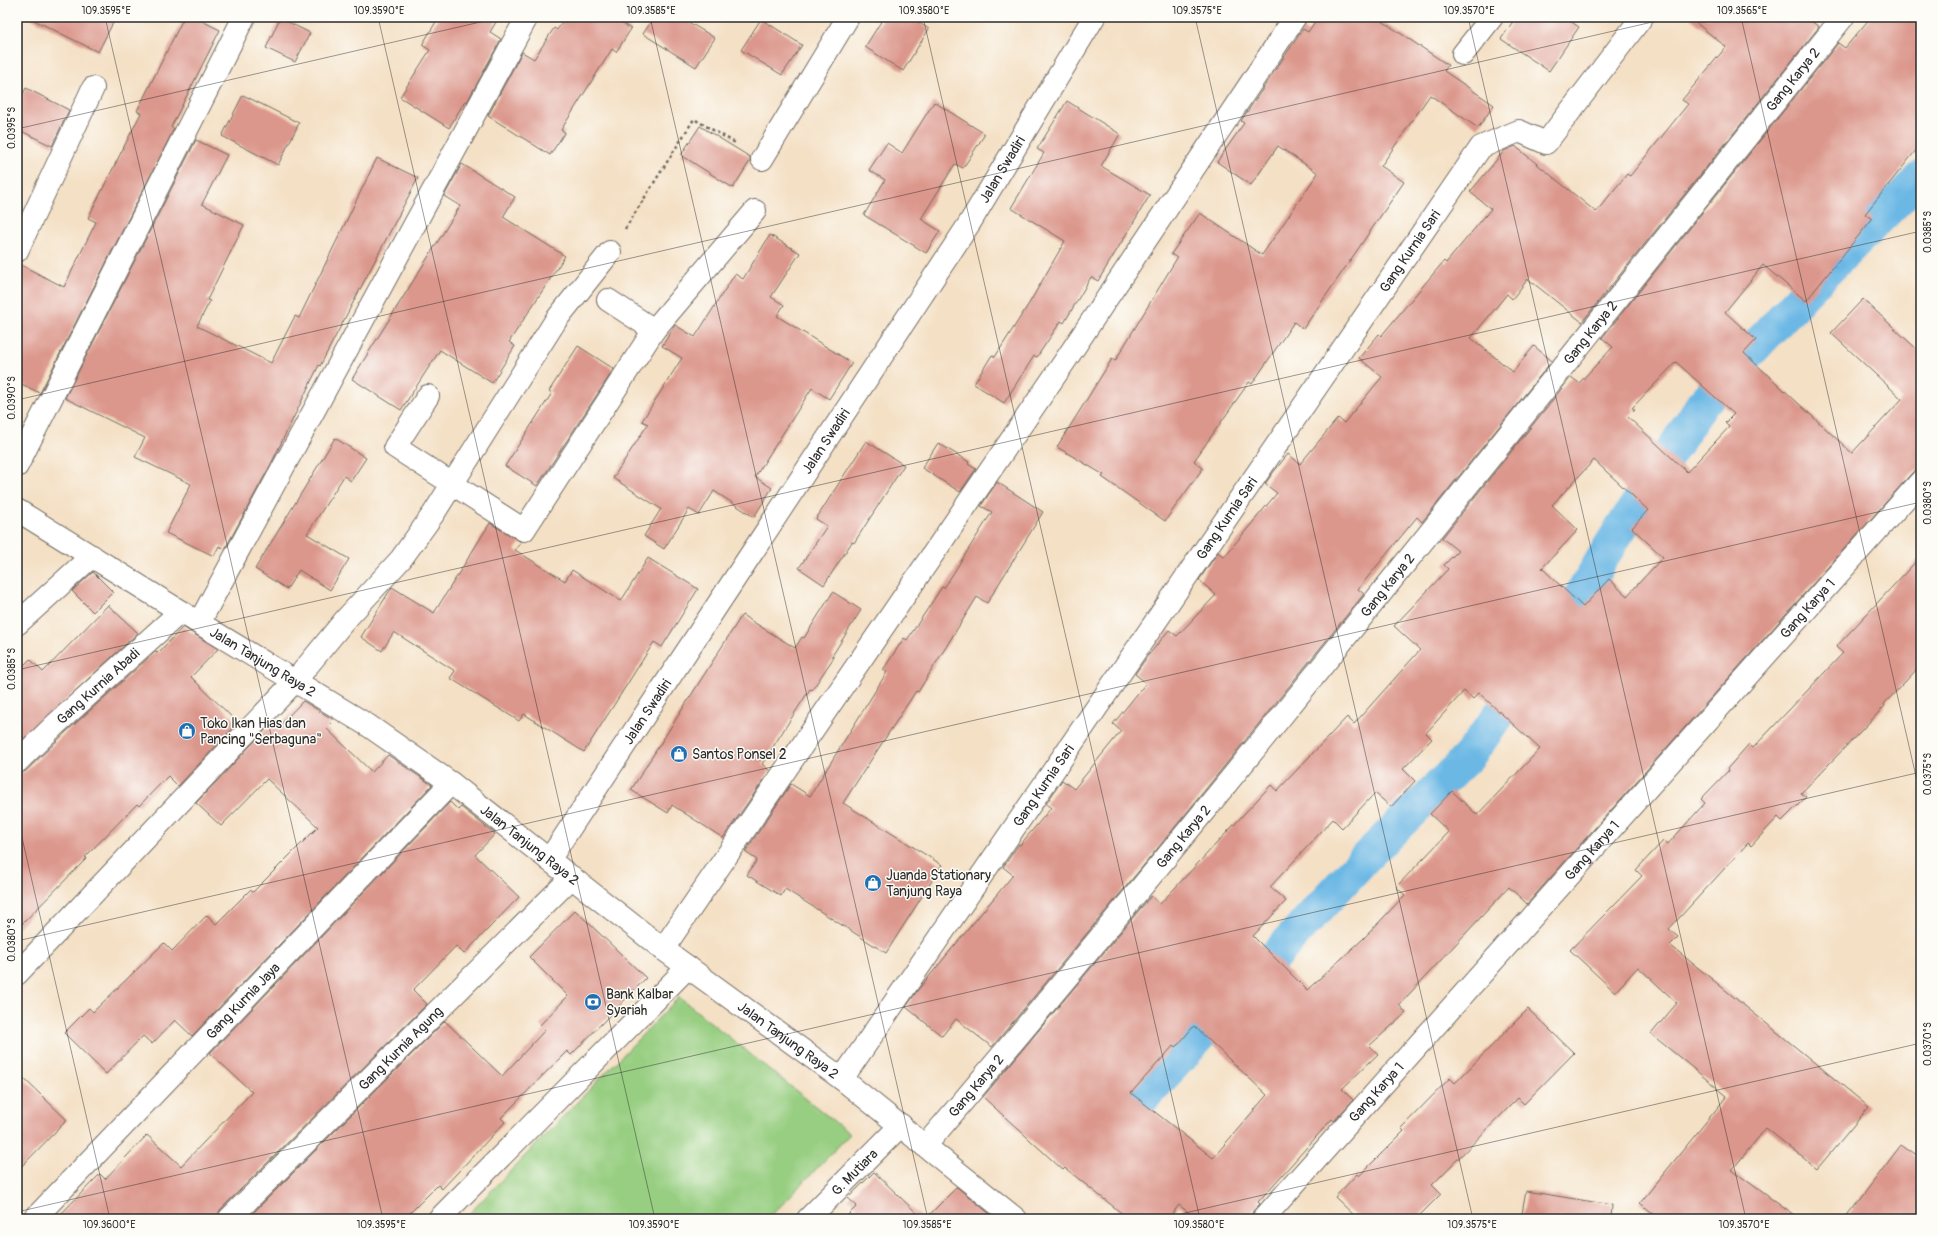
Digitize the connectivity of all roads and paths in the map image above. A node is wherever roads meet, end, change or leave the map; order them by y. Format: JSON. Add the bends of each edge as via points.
{"nodes":[{"id":1,"x":244,"y":17,"type":"edge"},
{"id":2,"x":527,"y":17,"type":"edge"},
{"id":3,"x":848,"y":17,"type":"edge"},
{"id":4,"x":1094,"y":17,"type":"edge"},
{"id":5,"x":1295,"y":17,"type":"edge"},
{"id":6,"x":1492,"y":17,"type":"edge"},
{"id":7,"x":1642,"y":17,"type":"edge"},
{"id":8,"x":1843,"y":17,"type":"edge"},
{"id":9,"x":1463,"y":54,"type":"dead end"},
{"id":10,"x":93,"y":88,"type":"dead end"},
{"id":11,"x":762,"y":159,"type":"joint"},
{"id":12,"x":755,"y":211,"type":"dead end"},
{"id":13,"x":17,"y":251,"type":"edge"},
{"id":14,"x":610,"y":252,"type":"joint"},
{"id":15,"x":608,"y":300,"type":"dead end"},
{"id":16,"x":654,"y":330,"type":"junction"},
{"id":17,"x":428,"y":396,"type":"dead end"},
{"id":18,"x":17,"y":466,"type":"edge"},
{"id":19,"x":1921,"y":480,"type":"edge"},
{"id":20,"x":452,"y":484,"type":"junction"},
{"id":21,"x":17,"y":510,"type":"edge"},
{"id":22,"x":92,"y":556,"type":"junction"},
{"id":23,"x":180,"y":612,"type":"junction"},
{"id":24,"x":199,"y":623,"type":"junction"},
{"id":25,"x":17,"y":624,"type":"edge"},
{"id":26,"x":295,"y":681,"type":"junction"},
{"id":27,"x":17,"y":762,"type":"edge"},
{"id":28,"x":451,"y":782,"type":"junction"},
{"id":29,"x":549,"y":860,"type":"junction"},
{"id":30,"x":572,"y":877,"type":"junction"},
{"id":31,"x":663,"y":949,"type":"junction"},
{"id":32,"x":688,"y":967,"type":"junction"},
{"id":33,"x":17,"y":974,"type":"edge"},
{"id":34,"x":842,"y":1079,"type":"junction"},
{"id":35,"x":901,"y":1125,"type":"junction"},
{"id":36,"x":925,"y":1146,"type":"junction"},
{"id":37,"x":34,"y":1219,"type":"edge"},
{"id":38,"x":229,"y":1219,"type":"edge"},
{"id":39,"x":439,"y":1219,"type":"edge"},
{"id":40,"x":808,"y":1219,"type":"edge"},
{"id":41,"x":1016,"y":1219,"type":"edge"},
{"id":42,"x":1263,"y":1219,"type":"edge"}],
"edges":[{"from":1,"to":18,"type":"street"},
{"from":2,"to":24,"type":"street"},
{"from":3,"to":11,"type":"street"},
{"from":4,"to":29,"type":"street","name":"Jalan Swadiri","via":[[969,224]]},
{"from":5,"to":31,"type":"street","via":[[1065,361]]},
{"from":6,"to":9,"type":"street"},
{"from":7,"to":34,"type":"street","name":"Gang Kurnia Sari","via":[[1546,143],[1519,131],[1480,147]]},
{"from":8,"to":36,"type":"street","name":"Gang Karya 2","via":[[1181,840]]},
{"from":10,"to":13,"type":"street"},
{"from":11,"to":14,"type":"path","via":[[694,119]]},
{"from":12,"to":16,"type":"street"},
{"from":14,"to":20,"type":"street","via":[[556,320]]},
{"from":15,"to":16,"type":"street"},
{"from":16,"to":20,"type":"street","via":[[524,530]]},
{"from":17,"to":20,"type":"street","via":[[395,447]]},
{"from":19,"to":42,"type":"street","name":"Gang Karya 1"},
{"from":20,"to":26,"type":"street","via":[[401,558]]},
{"from":21,"to":22,"type":"street","name":"Jalan Tanjung Raya 2"},
{"from":22,"to":23,"type":"street","name":"Jalan Tanjung Raya 2"},
{"from":22,"to":25,"type":"street"},
{"from":23,"to":24,"type":"street","name":"Jalan Tanjung Raya 2"},
{"from":23,"to":27,"type":"street","name":"Gang Kurnia Abadi"},
{"from":24,"to":26,"type":"street","name":"Jalan Tanjung Raya 2"},
{"from":26,"to":28,"type":"street","name":"Jalan Tanjung Raya 2","via":[[369,726]]},
{"from":26,"to":33,"type":"street"},
{"from":28,"to":29,"type":"street","name":"Jalan Tanjung Raya 2"},
{"from":28,"to":37,"type":"street","name":"Gang Kurnia Jaya"},
{"from":29,"to":30,"type":"street","name":"Jalan Tanjung Raya 2"},
{"from":30,"to":31,"type":"street","name":"Jalan Tanjung Raya 2"},
{"from":30,"to":38,"type":"street","name":"Gang Kurnia Agung"},
{"from":31,"to":32,"type":"street","name":"Jalan Tanjung Raya 2"},
{"from":32,"to":34,"type":"street","name":"Jalan Tanjung Raya 2"},
{"from":32,"to":39,"type":"street"},
{"from":34,"to":35,"type":"street","name":"Jalan Tanjung Raya 2"},
{"from":35,"to":36,"type":"street","name":"Jalan Tanjung Raya 2"},
{"from":35,"to":40,"type":"street","name":"G. Mutiara"},
{"from":36,"to":41,"type":"street","name":"Jalan Tanjung Raya 2"}]}
